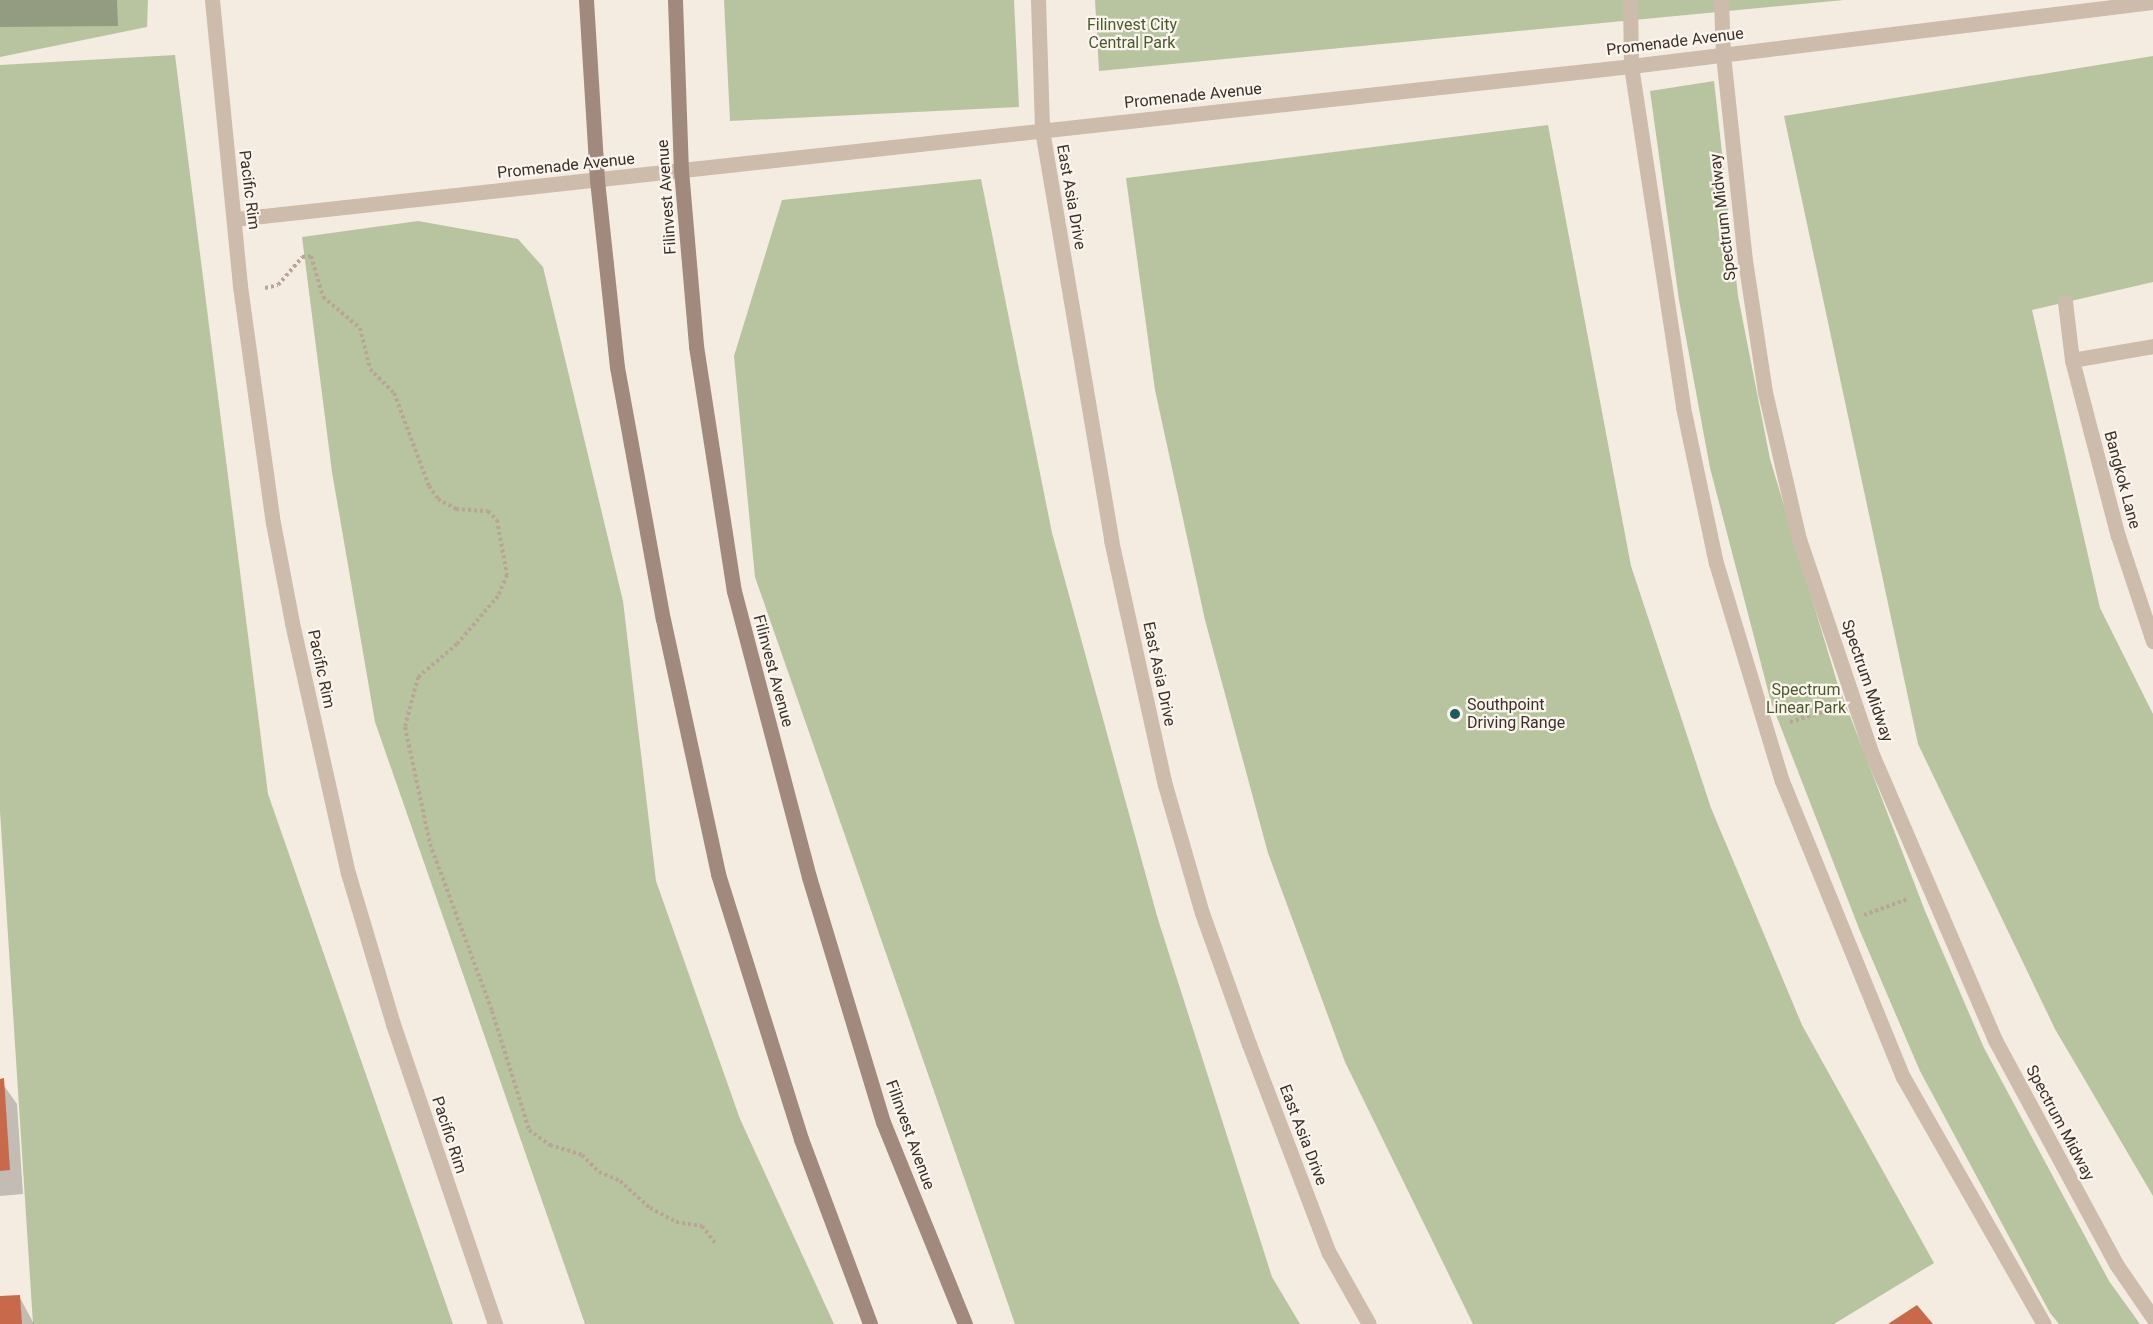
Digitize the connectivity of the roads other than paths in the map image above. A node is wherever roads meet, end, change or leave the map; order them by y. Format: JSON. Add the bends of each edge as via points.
{"nodes":[{"id":1,"x":212,"y":0,"type":"edge"},
{"id":2,"x":586,"y":0,"type":"edge"},
{"id":3,"x":675,"y":0,"type":"edge"},
{"id":4,"x":1038,"y":0,"type":"edge"},
{"id":5,"x":1630,"y":0,"type":"edge"},
{"id":6,"x":1721,"y":0,"type":"edge"},
{"id":7,"x":2153,"y":2,"type":"edge"},
{"id":8,"x":1723,"y":55,"type":"junction"},
{"id":9,"x":1631,"y":66,"type":"junction"},
{"id":10,"x":1042,"y":130,"type":"junction"},
{"id":11,"x":681,"y":170,"type":"junction"},
{"id":12,"x":597,"y":180,"type":"junction"},
{"id":13,"x":235,"y":219,"type":"junction"},
{"id":14,"x":2065,"y":302,"type":"dead end"},
{"id":15,"x":2153,"y":346,"type":"edge"},
{"id":16,"x":2073,"y":360,"type":"junction"},
{"id":17,"x":2153,"y":641,"type":"edge"},
{"id":18,"x":2153,"y":1318,"type":"edge"},
{"id":19,"x":495,"y":1324,"type":"edge"},
{"id":20,"x":870,"y":1324,"type":"edge"},
{"id":21,"x":965,"y":1324,"type":"edge"},
{"id":22,"x":1369,"y":1324,"type":"edge"},
{"id":23,"x":2044,"y":1324,"type":"edge"}],
"edges":[{"from":1,"to":13,"type":"street","name":"Pacific Rim","via":[[221,116]]},
{"from":2,"to":12,"type":"main road"},
{"from":3,"to":11,"type":"main road","name":"Filinvest Avenue"},
{"from":4,"to":10,"type":"street","name":"East Asia Drive"},
{"from":5,"to":9,"type":"street"},
{"from":6,"to":8,"type":"street","name":"Spectrum Midway"},
{"from":7,"to":8,"type":"street","name":"Promenade Avenue"},
{"from":8,"to":9,"type":"street","name":"Promenade Avenue"},
{"from":8,"to":18,"type":"street","name":"Spectrum Midway","via":[[1745,260],[1765,392],[1799,538],[1871,752],[1995,1040],[2116,1264]]},
{"from":9,"to":10,"type":"street","name":"Promenade Avenue"},
{"from":9,"to":23,"type":"street","via":[[1683,406],[1716,563],[1782,781],[1904,1077]]},
{"from":10,"to":11,"type":"street","name":"Promenade Avenue"},
{"from":10,"to":22,"type":"street","name":"East Asia Drive","via":[[1112,540],[1165,785],[1202,913],[1249,1044],[1329,1253]]},
{"from":11,"to":12,"type":"street","name":"Promenade Avenue"},
{"from":11,"to":21,"type":"main road","name":"Filinvest Avenue","via":[[696,346],[734,591],[809,877],[883,1122]]},
{"from":12,"to":13,"type":"street","name":"Promenade Avenue"},
{"from":12,"to":20,"type":"main road","via":[[617,367],[663,619],[718,874],[801,1139]]},
{"from":13,"to":19,"type":"street","name":"Pacific Rim","via":[[240,286],[273,523],[348,873],[393,1024]]},
{"from":14,"to":16,"type":"street","name":"Bangkok Lane"},
{"from":15,"to":16,"type":"street"},
{"from":16,"to":17,"type":"street","name":"Bangkok Lane","via":[[2118,536]]}]}
